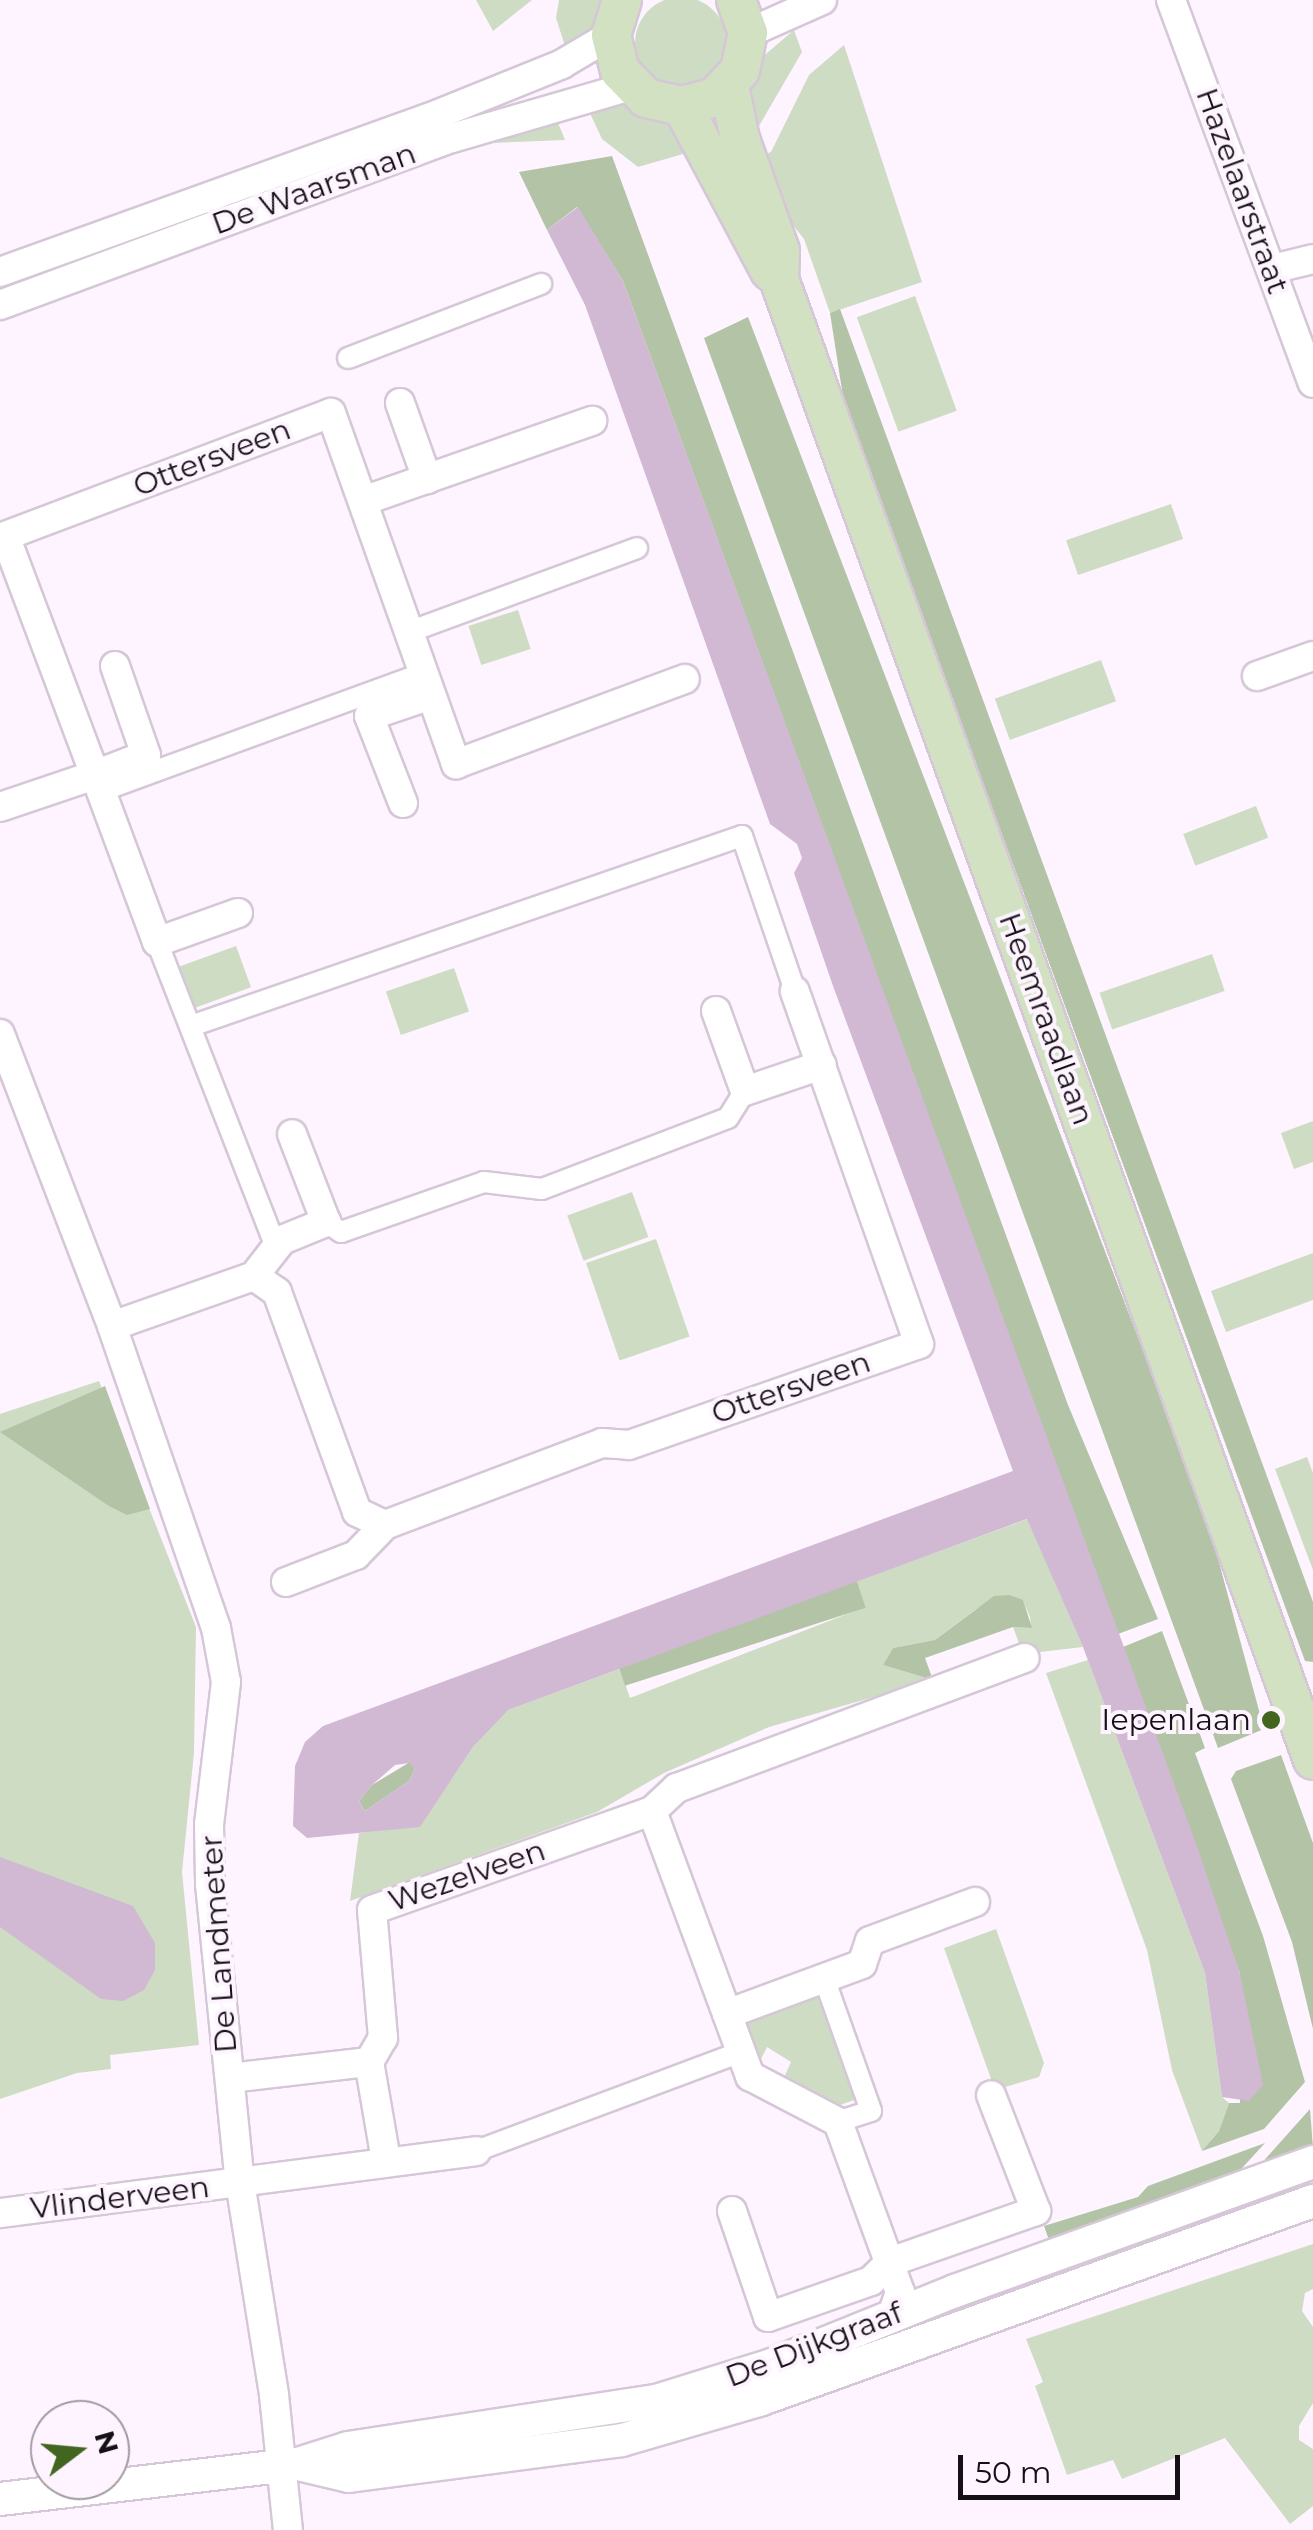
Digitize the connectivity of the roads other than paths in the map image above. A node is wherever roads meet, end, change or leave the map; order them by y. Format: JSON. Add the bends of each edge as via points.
{"nodes":[{"id":1,"x":822,"y":0,"type":"edge"},
{"id":2,"x":1171,"y":0,"type":"edge"},
{"id":3,"x":742,"y":16,"type":"edge"},
{"id":4,"x":617,"y":18,"type":"edge"},
{"id":5,"x":631,"y":86,"type":"junction"},
{"id":6,"x":729,"y":86,"type":"junction"},
{"id":7,"x":682,"y":106,"type":"junction"},
{"id":8,"x":1313,"y":259,"type":"edge"},
{"id":9,"x":1272,"y":270,"type":"junction"},
{"id":10,"x":0,"y":272,"type":"edge"},
{"id":11,"x":779,"y":279,"type":"junction"},
{"id":12,"x":542,"y":284,"type":"dead end"},
{"id":13,"x":0,"y":305,"type":"edge"},
{"id":14,"x":348,"y":358,"type":"dead end"},
{"id":15,"x":1313,"y":383,"type":"edge"},
{"id":16,"x":400,"y":403,"type":"dead end"},
{"id":17,"x":592,"y":421,"type":"dead end"},
{"id":18,"x":426,"y":479,"type":"junction"},
{"id":19,"x":363,"y":501,"type":"junction"},
{"id":20,"x":2,"y":530,"type":"edge"},
{"id":21,"x":637,"y":548,"type":"dead end"},
{"id":22,"x":410,"y":632,"type":"junction"},
{"id":23,"x":1313,"y":656,"type":"edge"},
{"id":24,"x":114,"y":666,"type":"dead end"},
{"id":25,"x":1258,"y":676,"type":"dead end"},
{"id":26,"x":685,"y":679,"type":"dead end"},
{"id":27,"x":427,"y":684,"type":"junction"},
{"id":28,"x":98,"y":783,"type":"junction"},
{"id":29,"x":403,"y":803,"type":"dead end"},
{"id":30,"x":0,"y":807,"type":"edge"},
{"id":31,"x":238,"y":912,"type":"dead end"},
{"id":32,"x":157,"y":942,"type":"junction"},
{"id":33,"x":795,"y":991,"type":"joint"},
{"id":34,"x":716,"y":1012,"type":"dead end"},
{"id":35,"x":191,"y":1026,"type":"junction"},
{"id":36,"x":0,"y":1034,"type":"edge"},
{"id":37,"x":822,"y":1065,"type":"junction"},
{"id":38,"x":745,"y":1091,"type":"junction"},
{"id":39,"x":292,"y":1134,"type":"dead end"},
{"id":40,"x":326,"y":1222,"type":"junction"},
{"id":41,"x":276,"y":1247,"type":"junction"},
{"id":42,"x":254,"y":1276,"type":"junction"},
{"id":43,"x":112,"y":1326,"type":"junction"},
{"id":44,"x":384,"y":1524,"type":"junction"},
{"id":45,"x":286,"y":1582,"type":"dead end"},
{"id":46,"x":1024,"y":1658,"type":"dead end"},
{"id":47,"x":1313,"y":1760,"type":"edge"},
{"id":48,"x":652,"y":1812,"type":"junction"},
{"id":49,"x":975,"y":1902,"type":"dead end"},
{"id":50,"x":824,"y":1978,"type":"junction"},
{"id":51,"x":728,"y":2014,"type":"junction"},
{"id":52,"x":741,"y":2052,"type":"junction"},
{"id":53,"x":370,"y":2062,"type":"junction"},
{"id":54,"x":230,"y":2078,"type":"junction"},
{"id":55,"x":992,"y":2095,"type":"dead end"},
{"id":56,"x":838,"y":2122,"type":"junction"},
{"id":57,"x":476,"y":2150,"type":"joint"},
{"id":58,"x":386,"y":2160,"type":"junction"},
{"id":59,"x":1313,"y":2162,"type":"edge"},
{"id":60,"x":240,"y":2182,"type":"junction"},
{"id":61,"x":1313,"y":2201,"type":"edge"},
{"id":62,"x":732,"y":2211,"type":"dead end"},
{"id":63,"x":0,"y":2213,"type":"edge"},
{"id":64,"x":890,"y":2262,"type":"junction"},
{"id":65,"x":891,"y":2318,"type":"junction"},
{"id":66,"x":290,"y":2465,"type":"junction"},
{"id":67,"x":0,"y":2499,"type":"edge"},
{"id":68,"x":288,"y":2530,"type":"edge"}],
"edges":[{"from":1,"to":3,"type":"street"},
{"from":2,"to":9,"type":"street","name":"Hazelaarstraat"},
{"from":3,"to":6,"type":"main road","via":[[740,70]]},
{"from":4,"to":5,"type":"main road","via":[[613,54]]},
{"from":4,"to":10,"type":"street","name":"De Waarsman","via":[[562,64]]},
{"from":5,"to":7,"type":"main road","via":[[646,98]]},
{"from":5,"to":13,"type":"street","name":"De Waarsman","via":[[452,138]]},
{"from":6,"to":7,"type":"main road"},
{"from":6,"to":11,"type":"main road","name":"Heemraadlaan","via":[[740,139],[780,251]]},
{"from":7,"to":11,"type":"main road","name":"Heemraadlaan","via":[[762,264]]},
{"from":8,"to":9,"type":"street"},
{"from":9,"to":15,"type":"street","name":"Hazelaarstraat"},
{"from":11,"to":47,"type":"main road","name":"Heemraadlaan"},
{"from":12,"to":14,"type":"street"},
{"from":16,"to":18,"type":"street"},
{"from":17,"to":18,"type":"street"},
{"from":18,"to":19,"type":"street"},
{"from":19,"to":20,"type":"street","name":"Ottersveen","via":[[331,413]]},
{"from":19,"to":22,"type":"street","name":"Ottersveen"},
{"from":20,"to":28,"type":"street","name":"Ottersveen"},
{"from":21,"to":22,"type":"street"},
{"from":22,"to":27,"type":"street","name":"Ottersveen"},
{"from":23,"to":25,"type":"street"},
{"from":24,"to":28,"type":"street","via":[[146,755]]},
{"from":26,"to":27,"type":"street","name":"Ottersveen","via":[[456,764]]},
{"from":27,"to":28,"type":"street"},
{"from":27,"to":29,"type":"street","via":[[370,716]]},
{"from":28,"to":30,"type":"street"},
{"from":28,"to":32,"type":"street","name":"Ottersveen"},
{"from":31,"to":32,"type":"street"},
{"from":32,"to":35,"type":"street"},
{"from":33,"to":35,"type":"street","name":"Ottersveen","via":[[742,836]]},
{"from":33,"to":37,"type":"street","name":"Ottersveen"},
{"from":34,"to":38,"type":"street"},
{"from":35,"to":41,"type":"street"},
{"from":36,"to":43,"type":"street","name":"De Landmeter"},
{"from":37,"to":38,"type":"street"},
{"from":37,"to":44,"type":"street","name":"Ottersveen","via":[[918,1344],[629,1445],[602,1443]]},
{"from":38,"to":40,"type":"street","via":[[728,1118],[542,1189],[484,1182],[341,1232]]},
{"from":39,"to":40,"type":"street"},
{"from":40,"to":41,"type":"street"},
{"from":41,"to":42,"type":"street"},
{"from":42,"to":43,"type":"street"},
{"from":42,"to":44,"type":"street","via":[[277,1292],[357,1512]]},
{"from":43,"to":54,"type":"street","name":"De Landmeter","via":[[216,1628],[226,1682],[209,1854]]},
{"from":44,"to":45,"type":"street","name":"Ottersveen","via":[[356,1555]]},
{"from":46,"to":48,"type":"street","name":"Wezelveen","via":[[677,1788]]},
{"from":48,"to":51,"type":"street"},
{"from":48,"to":53,"type":"street","name":"Wezelveen","via":[[372,1910],[383,2038]]},
{"from":49,"to":50,"type":"street","via":[[870,1942],[862,1964]]},
{"from":50,"to":51,"type":"street"},
{"from":50,"to":56,"type":"street","via":[[870,2112]]},
{"from":51,"to":52,"type":"street"},
{"from":52,"to":56,"type":"street","via":[[750,2076]]},
{"from":52,"to":57,"type":"street"},
{"from":53,"to":54,"type":"street"},
{"from":53,"to":58,"type":"street","name":"Wezelveen"},
{"from":54,"to":60,"type":"street","name":"De Landmeter"},
{"from":55,"to":64,"type":"street","via":[[1036,2210]]},
{"from":56,"to":64,"type":"street"},
{"from":57,"to":58,"type":"street"},
{"from":58,"to":60,"type":"street"},
{"from":59,"to":65,"type":"street","name":"De Dijkgraaf"},
{"from":60,"to":63,"type":"street","name":"Vlinderveen"},
{"from":60,"to":66,"type":"street","name":"De Landmeter"},
{"from":61,"to":66,"type":"street","name":"De Dijkgraaf","via":[[760,2400],[622,2440],[349,2476]]},
{"from":62,"to":64,"type":"street","via":[[768,2317],[870,2281]]},
{"from":64,"to":65,"type":"street","via":[[900,2292]]},
{"from":65,"to":66,"type":"street","name":"De Dijkgraaf","via":[[656,2401],[348,2448]]},
{"from":66,"to":67,"type":"street","name":"De Dijkgraaf"},
{"from":66,"to":68,"type":"street","name":"De Landmeter"}]}
